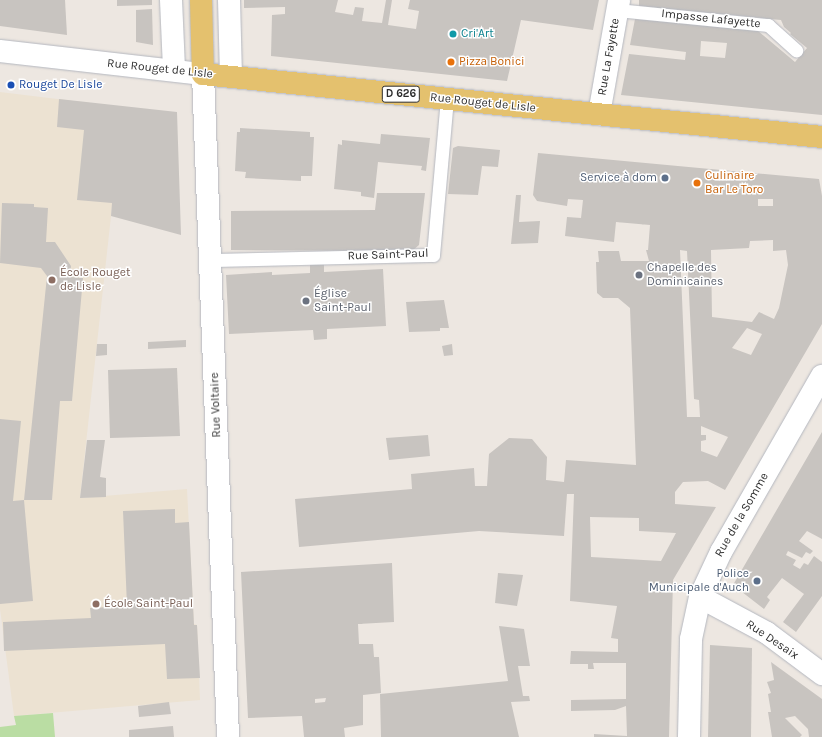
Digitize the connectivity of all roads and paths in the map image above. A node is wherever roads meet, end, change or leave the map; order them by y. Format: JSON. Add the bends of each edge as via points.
{"nodes":[{"id":1,"x":171,"y":0,"type":"edge"},
{"id":2,"x":201,"y":0,"type":"edge"},
{"id":3,"x":229,"y":0,"type":"edge"},
{"id":4,"x":618,"y":5,"type":"edge"},
{"id":5,"x":796,"y":50,"type":"dead end"},
{"id":6,"x":0,"y":51,"type":"edge"},
{"id":7,"x":174,"y":70,"type":"junction"},
{"id":8,"x":204,"y":74,"type":"junction"},
{"id":9,"x":231,"y":76,"type":"junction"},
{"id":10,"x":447,"y":99,"type":"junction"},
{"id":11,"x":599,"y":114,"type":"junction"},
{"id":12,"x":822,"y":137,"type":"edge"},
{"id":13,"x":210,"y":260,"type":"junction"},
{"id":14,"x":822,"y":376,"type":"edge"},
{"id":15,"x":700,"y":597,"type":"junction"},
{"id":16,"x":822,"y":674,"type":"edge"},
{"id":17,"x":228,"y":737,"type":"edge"},
{"id":18,"x":689,"y":737,"type":"edge"}],
"edges":[{"from":1,"to":7,"type":"street"},
{"from":2,"to":8,"type":"main road"},
{"from":3,"to":9,"type":"street"},
{"from":4,"to":5,"type":"lane","name":"Impasse Lafayette","via":[[768,25]]},
{"from":4,"to":11,"type":"street","name":"Rue La Fayette"},
{"from":6,"to":7,"type":"street","name":"Rue Rouget de Lisle","number":"D 626"},
{"from":7,"to":8,"type":"street","name":"Rue Rouget de Lisle","number":"D 626"},
{"from":8,"to":9,"type":"main road","name":"Rue Rouget de Lisle","number":"D 626"},
{"from":8,"to":13,"type":"street","name":"Rue Voltaire"},
{"from":9,"to":10,"type":"main road","name":"Rue Rouget de Lisle","number":"D 626"},
{"from":10,"to":11,"type":"main road","name":"Rue Rouget de Lisle","number":"D 626"},
{"from":10,"to":13,"type":"lane","name":"Rue Saint-Paul","via":[[433,255]]},
{"from":11,"to":12,"type":"main road","name":"Rue Rouget de Lisle","number":"D 626"},
{"from":13,"to":17,"type":"street","name":"Rue Voltaire"},
{"from":14,"to":15,"type":"street","name":"Rue de la Somme","via":[[721,552]]},
{"from":15,"to":16,"type":"street","name":"Rue Desaix","via":[[767,633]]},
{"from":15,"to":18,"type":"street","name":"Rue de la Somme","via":[[691,639]]}]}
